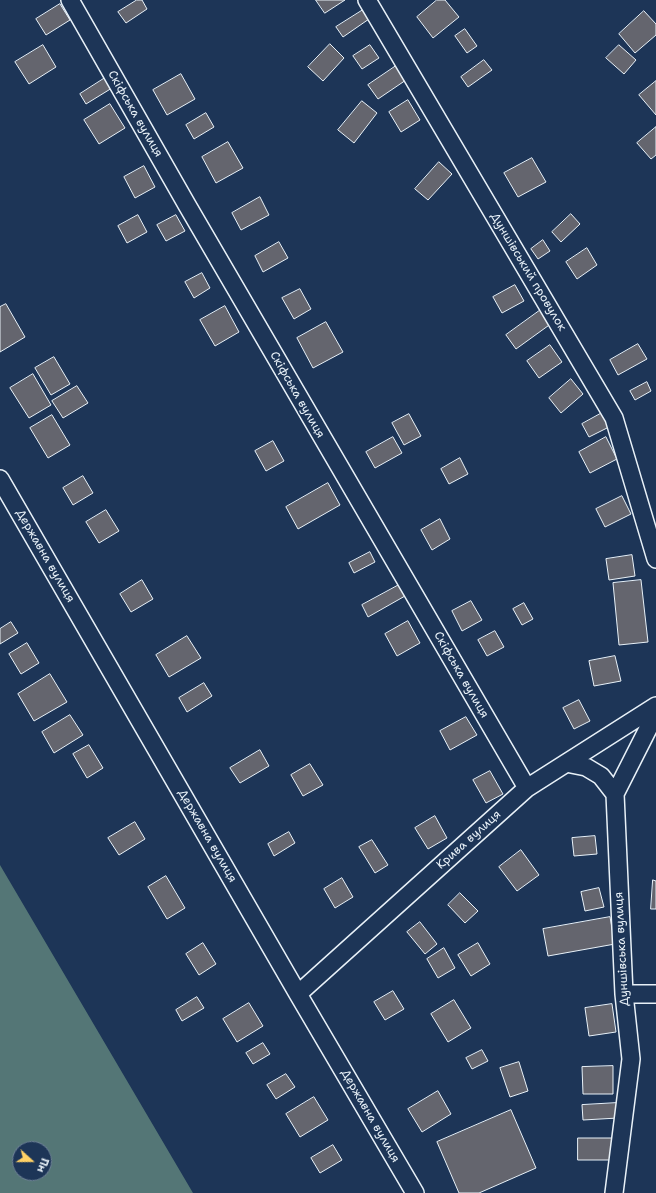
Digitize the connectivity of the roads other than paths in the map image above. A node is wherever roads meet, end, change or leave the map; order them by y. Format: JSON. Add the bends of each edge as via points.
{"nodes":[{"id":1,"x":70,"y":0,"type":"edge"},
{"id":2,"x":367,"y":0,"type":"edge"},
{"id":3,"x":0,"y":479,"type":"edge"},
{"id":4,"x":656,"y":560,"type":"edge"},
{"id":5,"x":656,"y":706,"type":"edge"},
{"id":6,"x":656,"y":713,"type":"edge"},
{"id":7,"x":566,"y":763,"type":"junction"},
{"id":8,"x":527,"y":788,"type":"junction"},
{"id":9,"x":615,"y":794,"type":"junction"},
{"id":10,"x":298,"y":994,"type":"junction"},
{"id":11,"x":624,"y":994,"type":"junction"},
{"id":12,"x":656,"y":994,"type":"edge"},
{"id":13,"x":415,"y":1193,"type":"edge"},
{"id":14,"x":614,"y":1193,"type":"edge"}],
"edges":[{"from":1,"to":8,"type":"street","name":"Скіфська вулиця","via":[[187,206]]},
{"from":2,"to":4,"type":"street","name":"Дуншівський провулок","via":[[614,418]]},
{"from":3,"to":10,"type":"street","name":"Державна вулиця"},
{"from":5,"to":7,"type":"street","name":"Крива вулиця"},
{"from":6,"to":9,"type":"street","name":"Дуншівська вулиця"},
{"from":7,"to":8,"type":"street","name":"Крива вулиця"},
{"from":7,"to":9,"type":"street","via":[[586,766],[601,776]]},
{"from":8,"to":10,"type":"street","name":"Крива вулиця"},
{"from":9,"to":11,"type":"street","name":"Дуншівська вулиця"},
{"from":10,"to":13,"type":"street","name":"Державна вулиця"},
{"from":11,"to":12,"type":"street"},
{"from":11,"to":14,"type":"street","name":"Дуншівська вулиця","via":[[631,1059]]}]}
